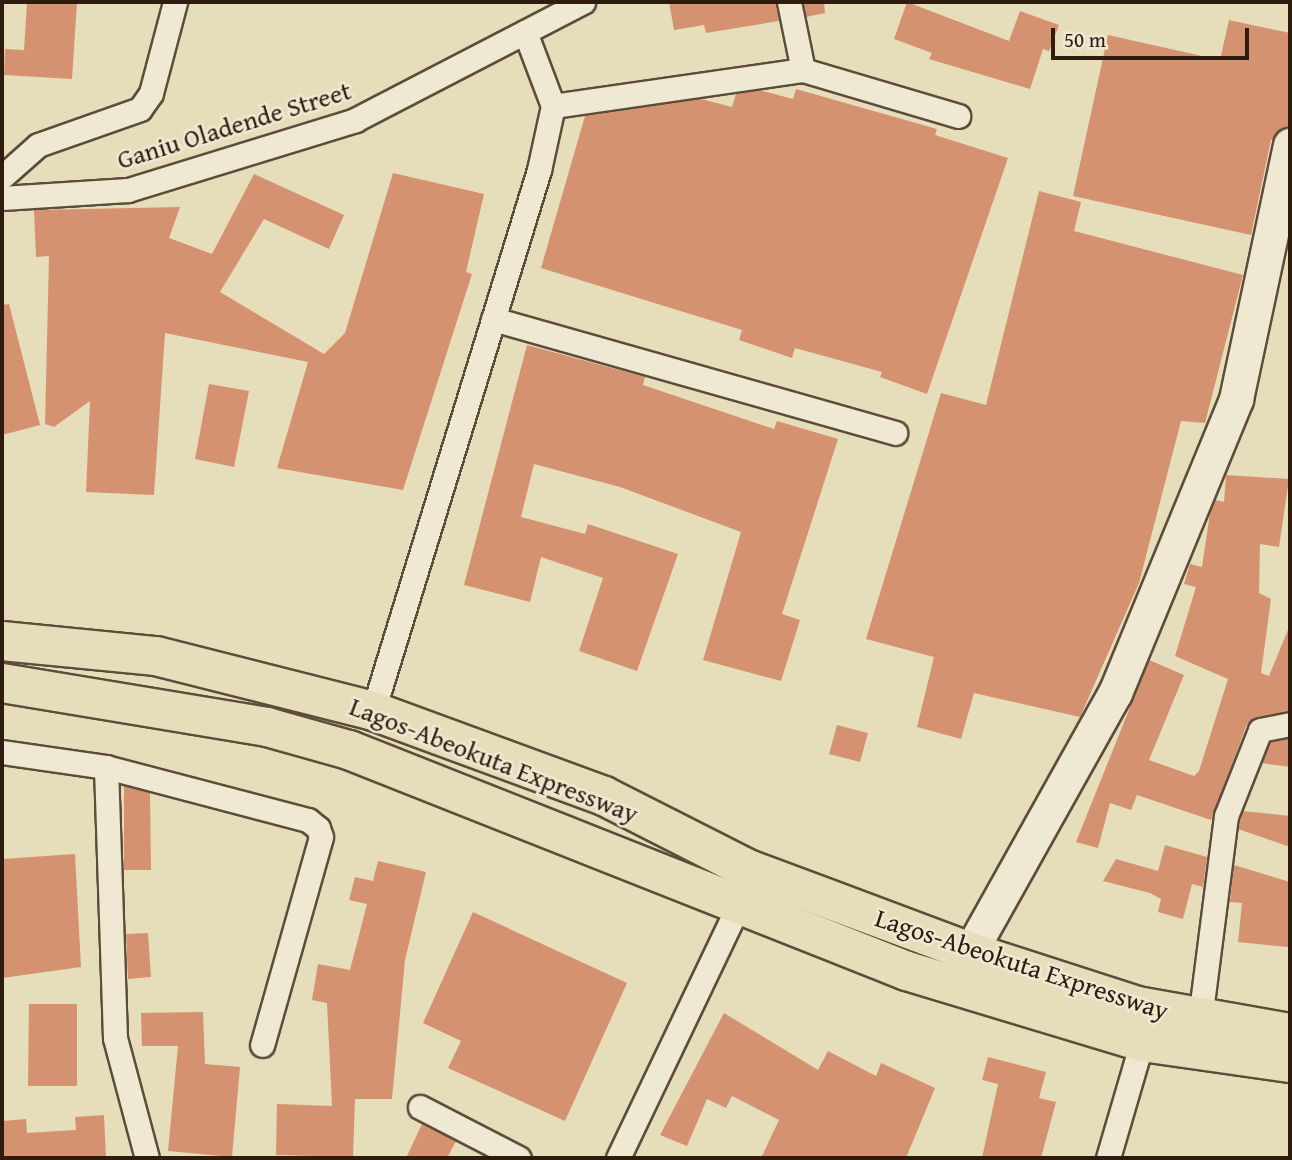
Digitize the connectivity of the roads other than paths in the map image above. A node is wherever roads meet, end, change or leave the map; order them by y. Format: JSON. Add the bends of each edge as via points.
{"nodes":[{"id":1,"x":175,"y":2,"type":"edge"},
{"id":2,"x":583,"y":2,"type":"edge"},
{"id":3,"x":789,"y":2,"type":"edge"},
{"id":4,"x":547,"y":9,"type":"edge"},
{"id":5,"x":524,"y":32,"type":"junction"},
{"id":6,"x":803,"y":70,"type":"junction"},
{"id":7,"x":553,"y":106,"type":"junction"},
{"id":8,"x":958,"y":116,"type":"dead end"},
{"id":9,"x":1290,"y":151,"type":"edge"},
{"id":10,"x":2,"y":177,"type":"edge"},
{"id":11,"x":2,"y":198,"type":"edge"},
{"id":12,"x":493,"y":319,"type":"junction"},
{"id":13,"x":895,"y":433,"type":"dead end"},
{"id":14,"x":2,"y":641,"type":"edge"},
{"id":15,"x":2,"y":683,"type":"edge"},
{"id":16,"x":373,"y":711,"type":"junction"},
{"id":17,"x":1290,"y":724,"type":"edge"},
{"id":18,"x":2,"y":752,"type":"edge"},
{"id":19,"x":106,"y":767,"type":"junction"},
{"id":20,"x":739,"y":904,"type":"junction"},
{"id":21,"x":970,"y":952,"type":"junction"},
{"id":22,"x":1200,"y":1019,"type":"junction"},
{"id":23,"x":1290,"y":1033,"type":"edge"},
{"id":24,"x":1142,"y":1042,"type":"junction"},
{"id":25,"x":262,"y":1045,"type":"dead end"},
{"id":26,"x":1290,"y":1063,"type":"edge"},
{"id":27,"x":420,"y":1107,"type":"dead end"},
{"id":28,"x":147,"y":1158,"type":"edge"},
{"id":29,"x":519,"y":1158,"type":"edge"},
{"id":30,"x":618,"y":1158,"type":"edge"},
{"id":31,"x":1108,"y":1158,"type":"edge"}],
"edges":[{"from":1,"to":10,"type":"street","via":[[155,81],[140,109],[38,145]]},
{"from":2,"to":4,"type":"street","name":"Ganiu Oladende Street"},
{"from":3,"to":6,"type":"street"},
{"from":4,"to":5,"type":"street","name":"Ganiu Oladende Street"},
{"from":5,"to":7,"type":"street"},
{"from":5,"to":11,"type":"street","name":"Ganiu Oladende Street","via":[[355,120],[128,190]]},
{"from":6,"to":7,"type":"street"},
{"from":6,"to":8,"type":"street"},
{"from":7,"to":12,"type":"street"},
{"from":9,"to":21,"type":"main road","via":[[1236,399],[1115,693]]},
{"from":12,"to":13,"type":"street"},
{"from":12,"to":16,"type":"street"},
{"from":14,"to":16,"type":"highway","name":"Lagos-Abeokuta Expressway","via":[[156,656]]},
{"from":15,"to":20,"type":"highway","name":"Lagos-Abeokuta Expressway","via":[[267,727],[349,750]]},
{"from":16,"to":21,"type":"highway","name":"Lagos-Abeokuta Expressway","via":[[604,796],[748,869]]},
{"from":17,"to":22,"type":"street","via":[[1260,730],[1226,817]]},
{"from":18,"to":19,"type":"street"},
{"from":19,"to":25,"type":"street","via":[[308,820],[318,828],[321,837]]},
{"from":19,"to":28,"type":"street","via":[[115,1038]]},
{"from":20,"to":24,"type":"highway","name":"Lagos-Abeokuta Expressway","via":[[906,971]]},
{"from":20,"to":30,"type":"street"},
{"from":21,"to":22,"type":"highway","name":"Lagos-Abeokuta Expressway","via":[[1137,1006]]},
{"from":22,"to":23,"type":"highway","name":"Lagos-Abeokuta Expressway"},
{"from":24,"to":26,"type":"highway","name":"Lagos-Abeokuta Expressway"},
{"from":24,"to":31,"type":"street"},
{"from":27,"to":29,"type":"street"}]}
